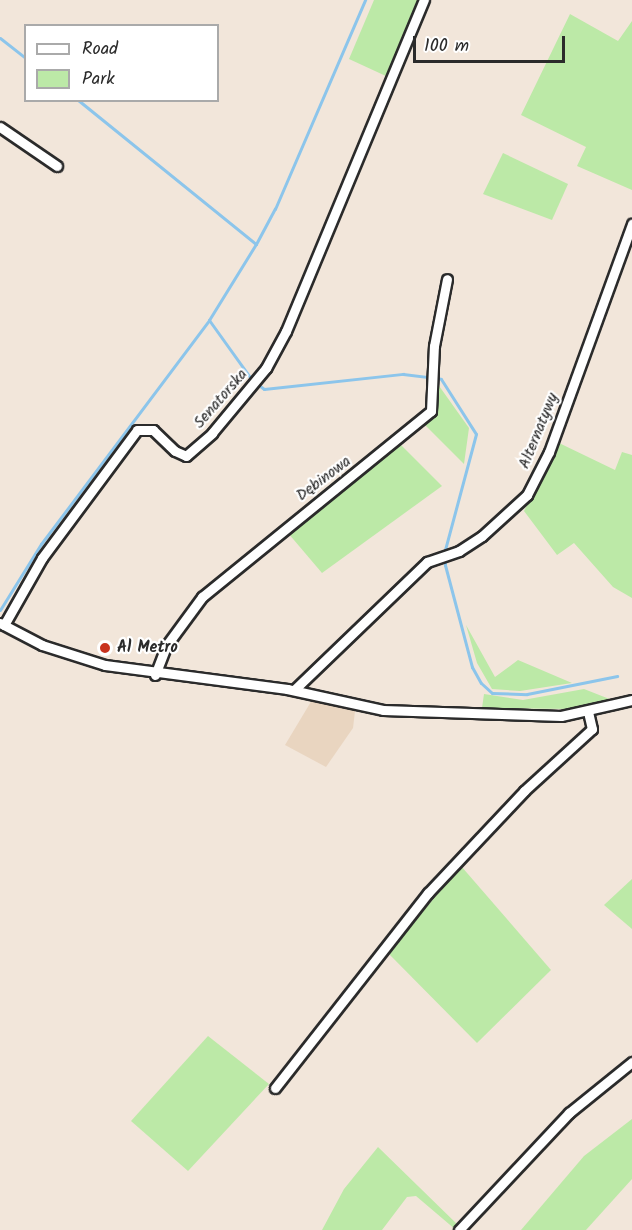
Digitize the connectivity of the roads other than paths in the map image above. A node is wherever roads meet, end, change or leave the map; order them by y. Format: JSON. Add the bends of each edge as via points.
{"nodes":[{"id":1,"x":424,"y":0,"type":"edge"},
{"id":2,"x":0,"y":127,"type":"edge"},
{"id":3,"x":57,"y":166,"type":"dead end"},
{"id":4,"x":632,"y":224,"type":"edge"},
{"id":5,"x":447,"y":279,"type":"dead end"},
{"id":6,"x":2,"y":624,"type":"edge"},
{"id":7,"x":155,"y":675,"type":"junction"},
{"id":8,"x":294,"y":690,"type":"junction"},
{"id":9,"x":632,"y":700,"type":"edge"},
{"id":10,"x":588,"y":712,"type":"junction"},
{"id":11,"x":632,"y":1062,"type":"edge"},
{"id":12,"x":275,"y":1088,"type":"dead end"},
{"id":13,"x":459,"y":1230,"type":"edge"}],
"edges":[{"from":1,"to":6,"type":"street","name":"Senatorska","via":[[286,331],[259,378],[186,456],[153,430],[137,430],[42,558]]},
{"from":2,"to":3,"type":"street"},
{"from":4,"to":8,"type":"street","name":"Alternatywy","via":[[540,473],[515,509],[482,536],[419,569]]},
{"from":5,"to":7,"type":"street","name":"Dębinowa","via":[[431,411],[202,597],[166,646]]},
{"from":6,"to":7,"type":"street","name":"Senatorska","via":[[65,654]]},
{"from":7,"to":8,"type":"street","name":"Senatorska"},
{"from":8,"to":10,"type":"street","name":"Senatorska","via":[[383,710],[543,717]]},
{"from":9,"to":10,"type":"street","name":"Senatorska"},
{"from":10,"to":12,"type":"street","via":[[592,729],[524,791],[428,893]]},
{"from":11,"to":13,"type":"street","via":[[569,1113]]}]}
